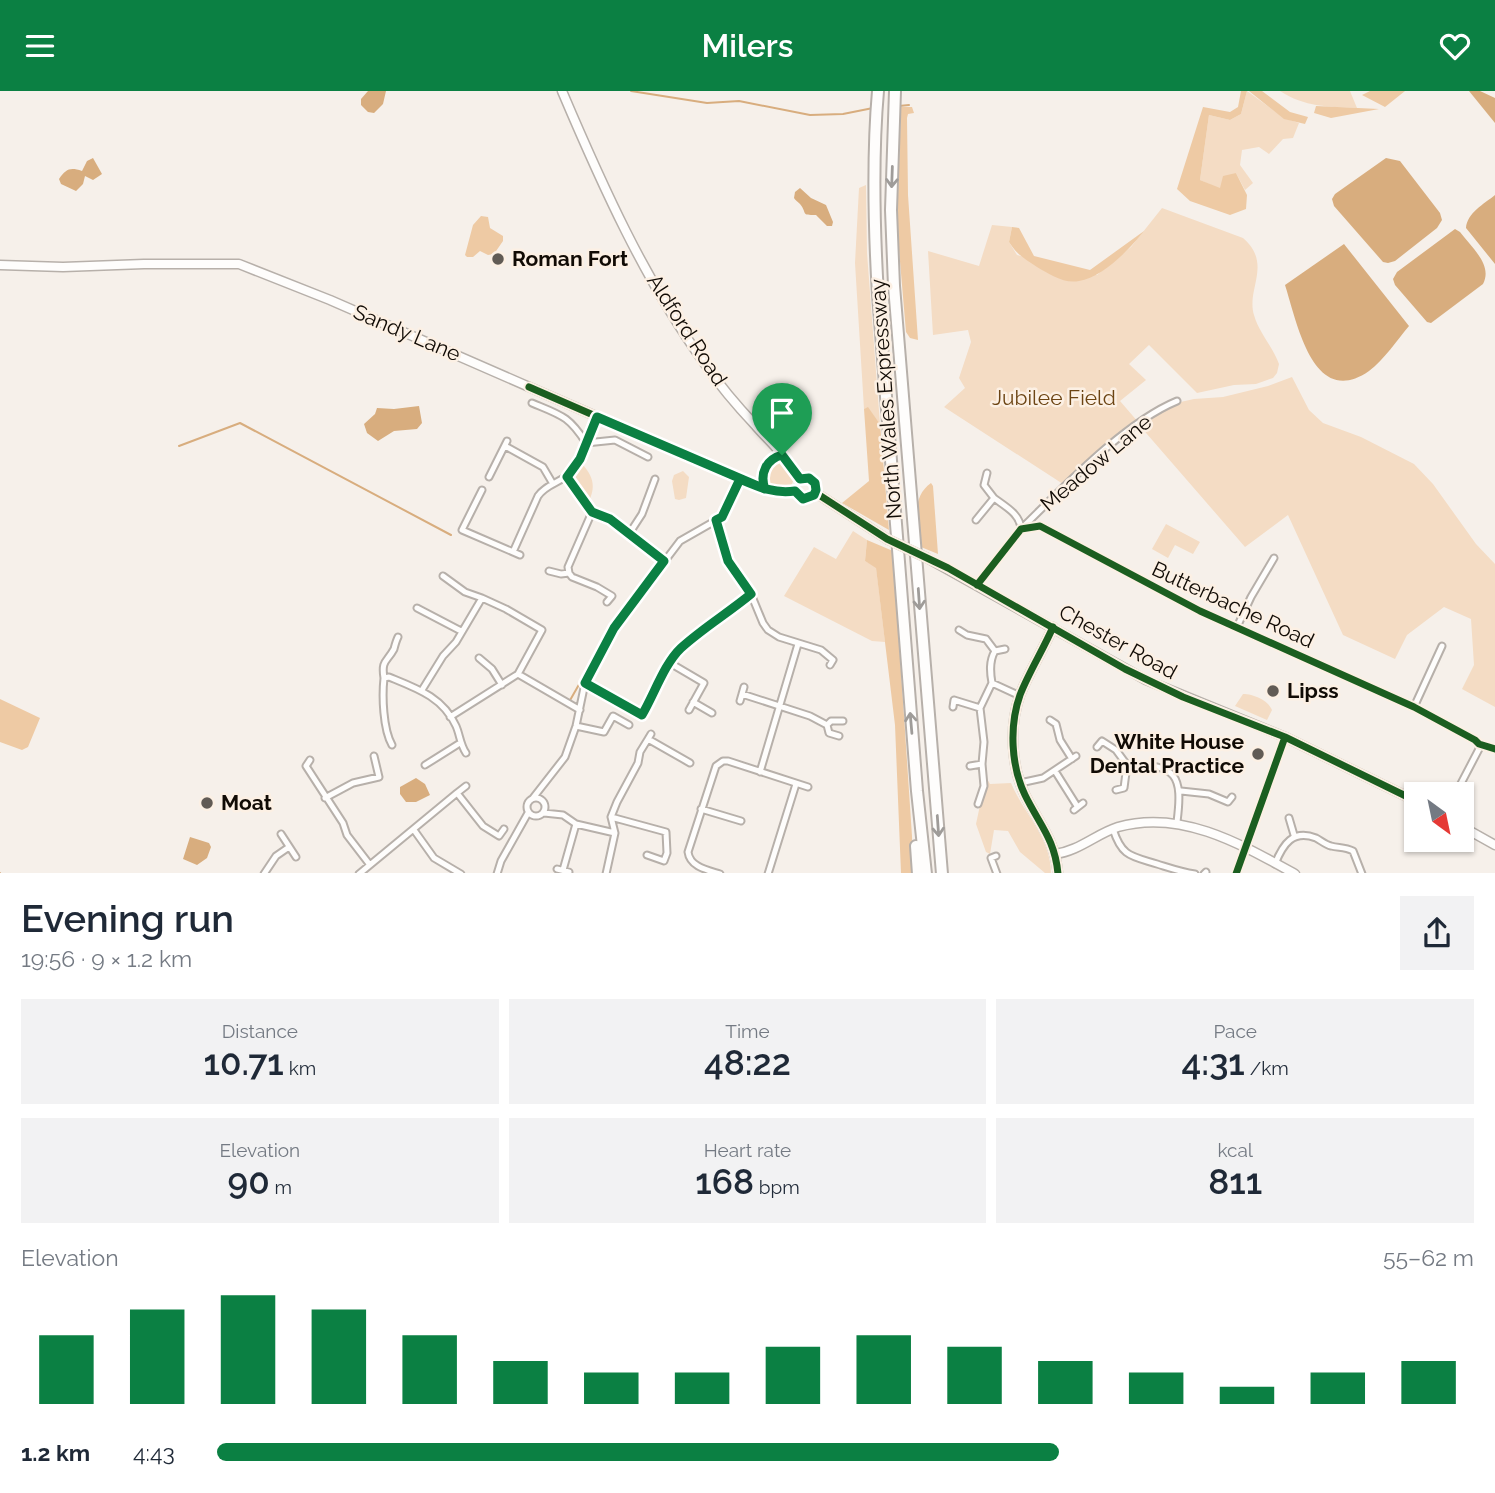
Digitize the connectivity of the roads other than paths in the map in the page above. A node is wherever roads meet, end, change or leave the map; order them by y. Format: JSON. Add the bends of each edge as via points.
{"nodes":[{"id":1,"x":562,"y":91,"type":"edge"},
{"id":2,"x":878,"y":93,"type":"edge"},
{"id":3,"x":895,"y":93,"type":"edge"},
{"id":4,"x":0,"y":265,"type":"edge"},
{"id":5,"x":1177,"y":401,"type":"dead end"},
{"id":6,"x":533,"y":403,"type":"dead end"},
{"id":7,"x":597,"y":417,"type":"junction"},
{"id":8,"x":586,"y":443,"type":"junction"},
{"id":9,"x":782,"y":455,"type":"junction"},
{"id":10,"x":648,"y":457,"type":"dead end"},
{"id":11,"x":987,"y":473,"type":"dead end"},
{"id":12,"x":489,"y":477,"type":"dead end"},
{"id":13,"x":567,"y":477,"type":"junction"},
{"id":14,"x":655,"y":479,"type":"dead end"},
{"id":15,"x":740,"y":479,"type":"junction"},
{"id":16,"x":800,"y":479,"type":"junction"},
{"id":17,"x":553,"y":484,"type":"junction"},
{"id":18,"x":765,"y":489,"type":"junction"},
{"id":19,"x":482,"y":490,"type":"dead end"},
{"id":20,"x":795,"y":491,"type":"junction"},
{"id":21,"x":816,"y":493,"type":"junction"},
{"id":22,"x":994,"y":498,"type":"junction"},
{"id":23,"x":592,"y":512,"type":"junction"},
{"id":24,"x":716,"y":520,"type":"junction"},
{"id":25,"x":976,"y":520,"type":"dead end"},
{"id":26,"x":1021,"y":529,"type":"junction"},
{"id":27,"x":629,"y":534,"type":"junction"},
{"id":28,"x":513,"y":552,"type":"junction"},
{"id":29,"x":520,"y":555,"type":"dead end"},
{"id":30,"x":1274,"y":558,"type":"dead end"},
{"id":31,"x":664,"y":561,"type":"junction"},
{"id":32,"x":549,"y":571,"type":"dead end"},
{"id":33,"x":569,"y":573,"type":"junction"},
{"id":34,"x":977,"y":585,"type":"junction"},
{"id":35,"x":444,"y":587,"type":"dead end"},
{"id":36,"x":751,"y":594,"type":"junction"},
{"id":37,"x":482,"y":599,"type":"junction"},
{"id":38,"x":607,"y":602,"type":"dead end"},
{"id":39,"x":417,"y":608,"type":"dead end"},
{"id":40,"x":546,"y":623,"type":"dead end"},
{"id":41,"x":1053,"y":627,"type":"junction"},
{"id":42,"x":1237,"y":627,"type":"junction"},
{"id":43,"x":959,"y":629,"type":"dead end"},
{"id":44,"x":542,"y":630,"type":"junction"},
{"id":45,"x":461,"y":631,"type":"junction"},
{"id":46,"x":398,"y":637,"type":"dead end"},
{"id":47,"x":798,"y":643,"type":"junction"},
{"id":48,"x":1442,"y":646,"type":"dead end"},
{"id":49,"x":1004,"y":649,"type":"dead end"},
{"id":50,"x":995,"y":651,"type":"junction"},
{"id":51,"x":840,"y":657,"type":"dead end"},
{"id":52,"x":481,"y":662,"type":"dead end"},
{"id":53,"x":670,"y":663,"type":"junction"},
{"id":54,"x":518,"y":674,"type":"junction"},
{"id":55,"x":708,"y":677,"type":"dead end"},
{"id":56,"x":384,"y":678,"type":"junction"},
{"id":57,"x":585,"y":683,"type":"junction"},
{"id":58,"x":704,"y":683,"type":"junction"},
{"id":59,"x":992,"y":683,"type":"junction"},
{"id":60,"x":502,"y":685,"type":"junction"},
{"id":61,"x":744,"y":687,"type":"dead end"},
{"id":62,"x":422,"y":690,"type":"junction"},
{"id":63,"x":1020,"y":696,"type":"junction"},
{"id":64,"x":953,"y":701,"type":"dead end"},
{"id":65,"x":693,"y":702,"type":"junction"},
{"id":66,"x":778,"y":706,"type":"junction"},
{"id":67,"x":1414,"y":707,"type":"junction"},
{"id":68,"x":980,"y":708,"type":"junction"},
{"id":69,"x":580,"y":710,"type":"junction"},
{"id":70,"x":689,"y":710,"type":"dead end"},
{"id":71,"x":712,"y":713,"type":"dead end"},
{"id":72,"x":642,"y":715,"type":"junction"},
{"id":73,"x":450,"y":717,"type":"junction"},
{"id":74,"x":650,"y":718,"type":"dead end"},
{"id":75,"x":843,"y":721,"type":"dead end"},
{"id":76,"x":1063,"y":721,"type":"dead end"},
{"id":77,"x":629,"y":725,"type":"dead end"},
{"id":78,"x":827,"y":725,"type":"junction"},
{"id":79,"x":576,"y":726,"type":"junction"},
{"id":80,"x":839,"y":736,"type":"dead end"},
{"id":81,"x":460,"y":743,"type":"junction"},
{"id":82,"x":1479,"y":744,"type":"junction"},
{"id":83,"x":392,"y":745,"type":"dead end"},
{"id":84,"x":1097,"y":747,"type":"dead end"},
{"id":85,"x":1495,"y":749,"type":"edge"},
{"id":86,"x":466,"y":753,"type":"dead end"},
{"id":87,"x":374,"y":756,"type":"dead end"},
{"id":88,"x":432,"y":760,"type":"junction"},
{"id":89,"x":982,"y":764,"type":"junction"},
{"id":90,"x":425,"y":765,"type":"dead end"},
{"id":91,"x":1127,"y":765,"type":"junction"},
{"id":92,"x":306,"y":766,"type":"dead end"},
{"id":93,"x":436,"y":767,"type":"dead end"},
{"id":94,"x":970,"y":767,"type":"dead end"},
{"id":95,"x":680,"y":768,"type":"dead end"},
{"id":96,"x":1055,"y":771,"type":"junction"},
{"id":97,"x":760,"y":772,"type":"junction"},
{"id":98,"x":1462,"y":782,"type":"edge"},
{"id":99,"x":796,"y":783,"type":"junction"},
{"id":100,"x":1020,"y":783,"type":"junction"},
{"id":101,"x":466,"y":786,"type":"dead end"},
{"id":102,"x":808,"y":787,"type":"dead end"},
{"id":103,"x":1116,"y":790,"type":"dead end"},
{"id":104,"x":917,"y":791,"type":"junction"},
{"id":105,"x":1181,"y":791,"type":"junction"},
{"id":106,"x":457,"y":793,"type":"junction"},
{"id":107,"x":1404,"y":795,"type":"edge"},
{"id":108,"x":325,"y":798,"type":"junction"},
{"id":109,"x":536,"y":798,"type":"junction"},
{"id":110,"x":978,"y":804,"type":"dead end"},
{"id":111,"x":1078,"y":806,"type":"dead end"},
{"id":112,"x":701,"y":809,"type":"junction"},
{"id":113,"x":1234,"y":809,"type":"dead end"},
{"id":114,"x":545,"y":812,"type":"junction"},
{"id":115,"x":531,"y":815,"type":"junction"},
{"id":116,"x":611,"y":817,"type":"junction"},
{"id":117,"x":1289,"y":818,"type":"dead end"},
{"id":118,"x":661,"y":821,"type":"dead end"},
{"id":119,"x":741,"y":821,"type":"dead end"},
{"id":120,"x":1177,"y":823,"type":"junction"},
{"id":121,"x":576,"y":824,"type":"junction"},
{"id":122,"x":504,"y":829,"type":"dead end"},
{"id":123,"x":1113,"y":829,"type":"junction"},
{"id":124,"x":414,"y":830,"type":"junction"},
{"id":125,"x":658,"y":830,"type":"junction"},
{"id":126,"x":1474,"y":833,"type":"edge"},
{"id":127,"x":281,"y":834,"type":"dead end"},
{"id":128,"x":615,"y":834,"type":"junction"},
{"id":129,"x":1294,"y":835,"type":"junction"},
{"id":130,"x":499,"y":836,"type":"junction"},
{"id":131,"x":495,"y":843,"type":"dead end"},
{"id":132,"x":1495,"y":845,"type":"edge"},
{"id":133,"x":1331,"y":846,"type":"junction"},
{"id":134,"x":289,"y":847,"type":"junction"},
{"id":135,"x":1326,"y":853,"type":"dead end"},
{"id":136,"x":1055,"y":854,"type":"junction"},
{"id":137,"x":647,"y":855,"type":"dead end"},
{"id":138,"x":991,"y":856,"type":"dead end"},
{"id":139,"x":296,"y":857,"type":"dead end"},
{"id":140,"x":1175,"y":860,"type":"dead end"},
{"id":141,"x":1275,"y":864,"type":"junction"},
{"id":142,"x":370,"y":865,"type":"junction"},
{"id":143,"x":1172,"y":869,"type":"junction"},
{"id":144,"x":563,"y":871,"type":"edge"},
{"id":145,"x":264,"y":873,"type":"edge"},
{"id":146,"x":359,"y":873,"type":"edge"},
{"id":147,"x":461,"y":873,"type":"edge"},
{"id":148,"x":497,"y":873,"type":"edge"},
{"id":149,"x":606,"y":873,"type":"edge"},
{"id":150,"x":718,"y":873,"type":"edge"},
{"id":151,"x":768,"y":873,"type":"edge"},
{"id":152,"x":918,"y":873,"type":"edge"},
{"id":153,"x":926,"y":873,"type":"edge"},
{"id":154,"x":942,"y":873,"type":"edge"},
{"id":155,"x":997,"y":873,"type":"edge"},
{"id":156,"x":1058,"y":873,"type":"edge"},
{"id":157,"x":1195,"y":873,"type":"edge"},
{"id":158,"x":1294,"y":873,"type":"edge"},
{"id":159,"x":1362,"y":873,"type":"edge"}],
"edges":[{"from":1,"to":9,"type":"street","name":"Aldford Road","via":[[607,194],[681,329],[705,365]]},
{"from":104,"to":2,"type":"highway","name":"North Wales Expressway","one_way":true,"via":[[878,295],[874,214]]},
{"from":3,"to":154,"type":"highway","name":"North Wales Expressway","one_way":true,"via":[[894,286]]},
{"from":4,"to":7,"type":"street","name":"Sandy Lane","via":[[239,264]]},
{"from":5,"to":26,"type":"street","name":"Meadow Lane","via":[[1113,443]]},
{"from":6,"to":8,"type":"street","via":[[565,417]]},
{"from":7,"to":8,"type":"street"},
{"from":7,"to":15,"type":"street","name":"Sandy Lane"},
{"from":8,"to":10,"type":"street","via":[[615,440]]},
{"from":8,"to":13,"type":"street"},
{"from":9,"to":16,"type":"street","name":"Aldford Road"},
{"from":9,"to":18,"type":"street","via":[[764,470]]},
{"from":11,"to":22,"type":"street","via":[[984,485]]},
{"from":12,"to":17,"type":"street","via":[[506,443],[543,467]]},
{"from":13,"to":17,"type":"street"},
{"from":13,"to":23,"type":"street"},
{"from":14,"to":27,"type":"street"},
{"from":15,"to":18,"type":"street","name":"Sandy Lane"},
{"from":15,"to":24,"type":"street","via":[[722,517]]},
{"from":16,"to":20,"type":"street"},
{"from":16,"to":21,"type":"street","via":[[813,481]]},
{"from":17,"to":28,"type":"street","via":[[538,496]]},
{"from":18,"to":20,"type":"street","name":"Sandy Lane"},
{"from":19,"to":28,"type":"street","via":[[460,533]]},
{"from":20,"to":21,"type":"street","via":[[803,499]]},
{"from":21,"to":34,"type":"street","name":"Chester Road","bridge":true,"via":[[887,539]]},
{"from":22,"to":25,"type":"street"},
{"from":22,"to":26,"type":"street","name":"Meadow Lane","via":[[1016,515]]},
{"from":23,"to":27,"type":"street"},
{"from":23,"to":33,"type":"street"},
{"from":24,"to":31,"type":"street","via":[[680,541]]},
{"from":24,"to":36,"type":"street","via":[[728,561]]},
{"from":26,"to":34,"type":"street"},
{"from":26,"to":42,"type":"street","name":"Butterbache Road","via":[[1040,526]]},
{"from":27,"to":31,"type":"street"},
{"from":28,"to":29,"type":"street"},
{"from":30,"to":42,"type":"street"},
{"from":31,"to":57,"type":"street","via":[[614,628]]},
{"from":32,"to":33,"type":"street"},
{"from":33,"to":38,"type":"street","via":[[614,594]]},
{"from":34,"to":41,"type":"street","name":"Chester Road"},
{"from":35,"to":37,"type":"street","via":[[446,578]]},
{"from":36,"to":47,"type":"street","via":[[768,630]]},
{"from":36,"to":53,"type":"street","via":[[681,648]]},
{"from":37,"to":44,"type":"street"},
{"from":37,"to":45,"type":"street"},
{"from":39,"to":45,"type":"street"},
{"from":40,"to":44,"type":"street"},
{"from":41,"to":63,"type":"street"},
{"from":41,"to":107,"type":"street","name":"Chester Road","via":[[1146,680],[1285,738]]},
{"from":42,"to":67,"type":"street","name":"Butterbache Road"},
{"from":43,"to":50,"type":"street","via":[[965,637],[986,639]]},
{"from":44,"to":54,"type":"street"},
{"from":45,"to":62,"type":"street"},
{"from":46,"to":56,"type":"street","via":[[383,665]]},
{"from":47,"to":51,"type":"street","via":[[821,650],[831,662]]},
{"from":47,"to":66,"type":"street"},
{"from":48,"to":67,"type":"street"},
{"from":49,"to":50,"type":"street"},
{"from":50,"to":59,"type":"street"},
{"from":52,"to":60,"type":"street"},
{"from":53,"to":58,"type":"street"},
{"from":53,"to":72,"type":"street"},
{"from":54,"to":60,"type":"street"},
{"from":54,"to":69,"type":"street"},
{"from":55,"to":58,"type":"street"},
{"from":56,"to":62,"type":"street"},
{"from":56,"to":83,"type":"street","via":[[384,713]]},
{"from":57,"to":69,"type":"street"},
{"from":57,"to":72,"type":"street"},
{"from":58,"to":65,"type":"street"},
{"from":59,"to":63,"type":"street"},
{"from":59,"to":68,"type":"street"},
{"from":60,"to":73,"type":"street"},
{"from":61,"to":66,"type":"street","via":[[741,698]]},
{"from":62,"to":73,"type":"street"},
{"from":63,"to":100,"type":"street","via":[[1013,740]]},
{"from":64,"to":68,"type":"street"},
{"from":65,"to":70,"type":"street"},
{"from":65,"to":71,"type":"street"},
{"from":66,"to":78,"type":"street"},
{"from":66,"to":97,"type":"street"},
{"from":67,"to":82,"type":"street","name":"Butterbache Road"},
{"from":68,"to":89,"type":"street"},
{"from":69,"to":79,"type":"street"},
{"from":72,"to":74,"type":"street"},
{"from":73,"to":81,"type":"street"},
{"from":75,"to":78,"type":"street"},
{"from":76,"to":96,"type":"street","via":[[1053,722],[1074,757]]},
{"from":77,"to":79,"type":"street","via":[[613,716],[604,732]]},
{"from":78,"to":80,"type":"street","via":[[829,733]]},
{"from":79,"to":109,"type":"street","via":[[565,757]]},
{"from":81,"to":86,"type":"street"},
{"from":81,"to":88,"type":"street"},
{"from":82,"to":85,"type":"street","name":"Butterbache Road"},
{"from":82,"to":98,"type":"street"},
{"from":84,"to":91,"type":"street","via":[[1100,738]]},
{"from":87,"to":108,"type":"street","via":[[379,780],[353,783]]},
{"from":88,"to":90,"type":"street"},
{"from":88,"to":93,"type":"street"},
{"from":89,"to":94,"type":"street"},
{"from":89,"to":110,"type":"street","via":[[984,786]]},
{"from":91,"to":103,"type":"street","via":[[1126,789]]},
{"from":91,"to":105,"type":"street","via":[[1166,770]]},
{"from":92,"to":108,"type":"street"},
{"from":95,"to":116,"type":"street","via":[[687,762],[649,737]]},
{"from":96,"to":100,"type":"street"},
{"from":96,"to":111,"type":"street"},
{"from":97,"to":99,"type":"street"},
{"from":97,"to":112,"type":"street","via":[[728,761],[719,763]]},
{"from":99,"to":102,"type":"street"},
{"from":99,"to":151,"type":"street"},
{"from":100,"to":136,"type":"street"},
{"from":101,"to":106,"type":"street"},
{"from":104,"to":152,"type":"highway"},
{"from":104,"to":153,"type":"highway","name":"North Wales Expressway"},
{"from":105,"to":113,"type":"street","via":[[1232,799]]},
{"from":105,"to":120,"type":"street"},
{"from":106,"to":124,"type":"street"},
{"from":106,"to":130,"type":"street","via":[[483,826]]},
{"from":108,"to":142,"type":"street"},
{"from":109,"to":114,"type":"street","via":[[545,804]]},
{"from":109,"to":115,"type":"street","via":[[527,804]]},
{"from":112,"to":119,"type":"street"},
{"from":112,"to":150,"type":"street","via":[[689,859]]},
{"from":114,"to":115,"type":"street"},
{"from":114,"to":121,"type":"street","via":[[563,815]]},
{"from":115,"to":148,"type":"street"},
{"from":116,"to":125,"type":"street"},
{"from":116,"to":128,"type":"street"},
{"from":117,"to":129,"type":"street"},
{"from":118,"to":125,"type":"street"},
{"from":120,"to":123,"type":"street","via":[[1139,823]]},
{"from":120,"to":141,"type":"street","via":[[1217,835]]},
{"from":121,"to":128,"type":"street"},
{"from":121,"to":144,"type":"street"},
{"from":122,"to":130,"type":"street"},
{"from":123,"to":136,"type":"street"},
{"from":123,"to":143,"type":"street","via":[[1122,850],[1131,857]]},
{"from":124,"to":142,"type":"street"},
{"from":124,"to":147,"type":"street","via":[[434,858]]},
{"from":125,"to":137,"type":"street","via":[[666,832],[664,861]]},
{"from":126,"to":132,"type":"street"},
{"from":127,"to":134,"type":"street"},
{"from":128,"to":149,"type":"street"},
{"from":129,"to":133,"type":"street"},
{"from":129,"to":141,"type":"street"},
{"from":130,"to":131,"type":"street"},
{"from":133,"to":135,"type":"street"},
{"from":133,"to":159,"type":"street","via":[[1353,851]]},
{"from":134,"to":139,"type":"street"},
{"from":134,"to":145,"type":"street"},
{"from":136,"to":156,"type":"street"},
{"from":138,"to":155,"type":"street"},
{"from":140,"to":143,"type":"street"},
{"from":141,"to":158,"type":"street"},
{"from":142,"to":146,"type":"street"},
{"from":143,"to":157,"type":"street"}]}
